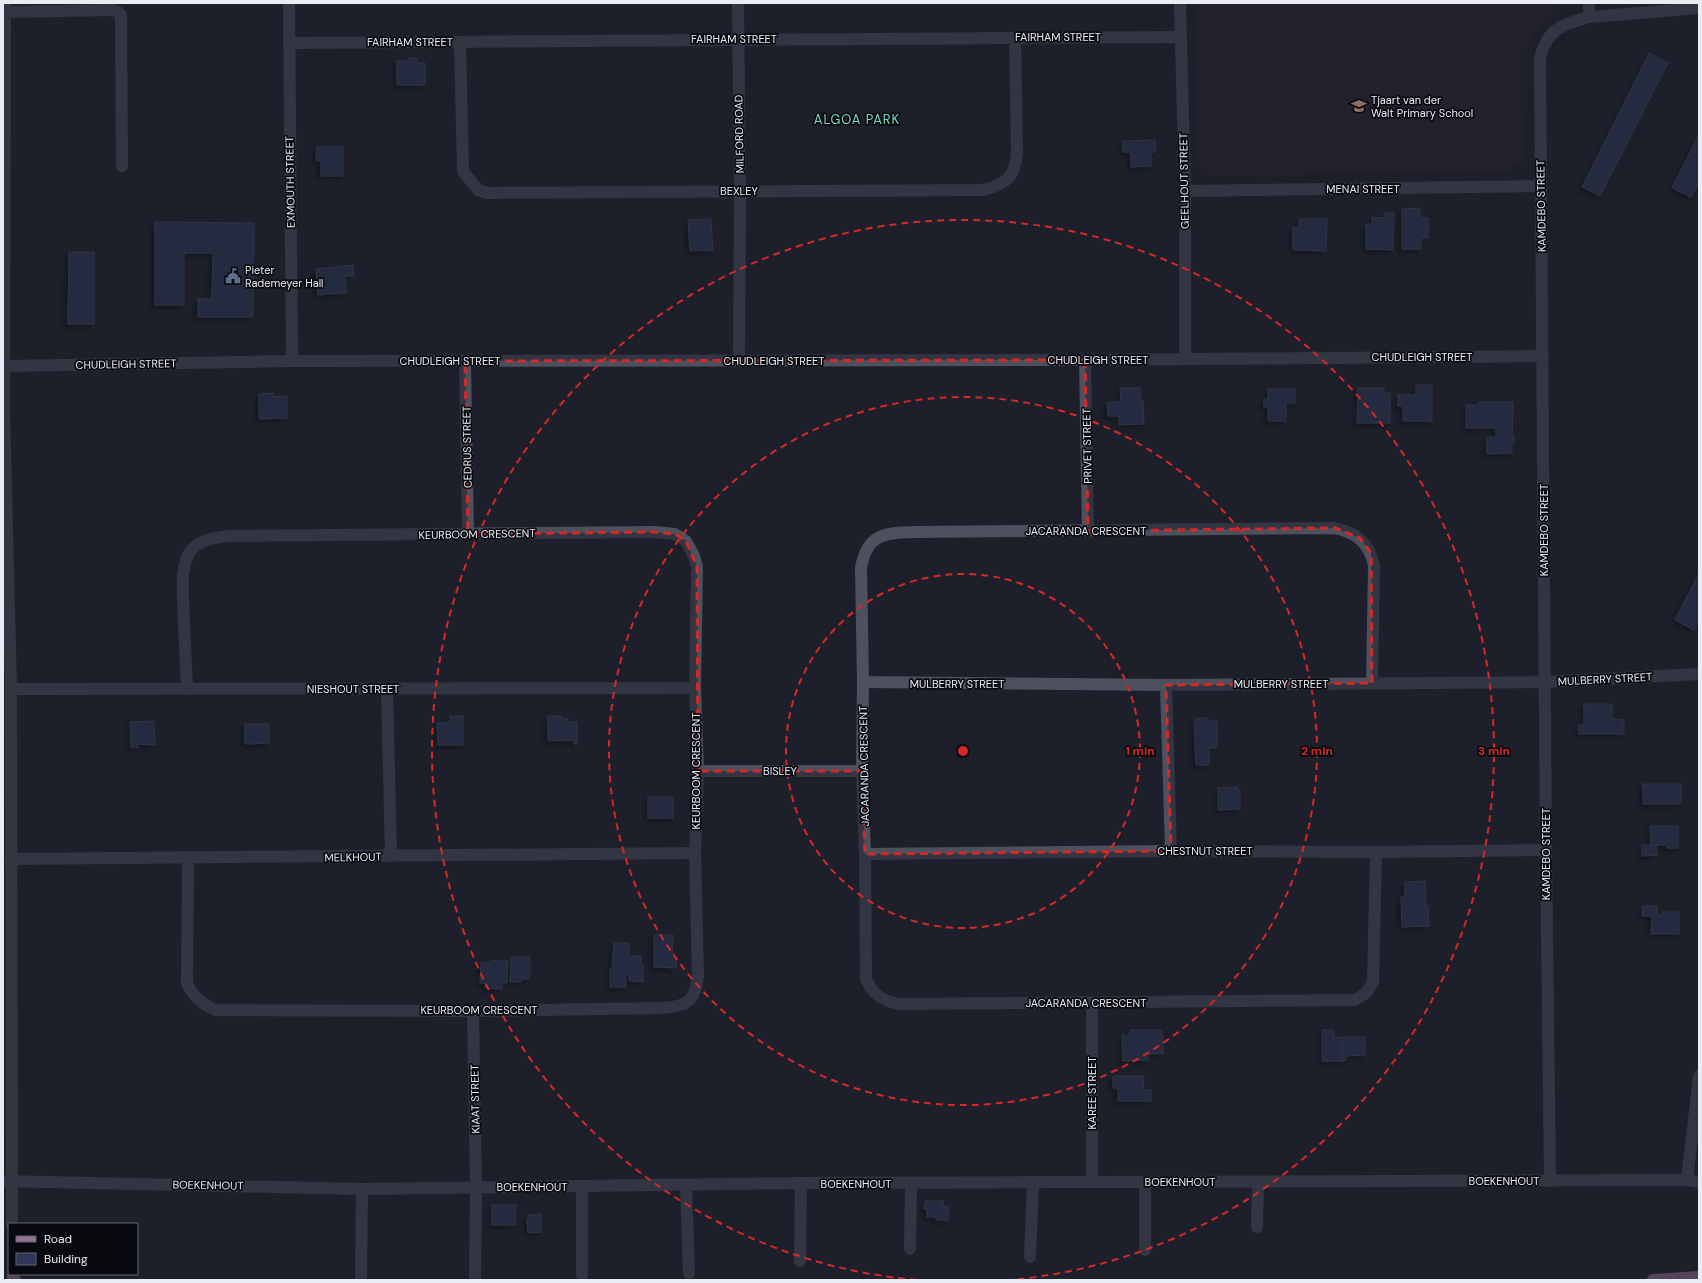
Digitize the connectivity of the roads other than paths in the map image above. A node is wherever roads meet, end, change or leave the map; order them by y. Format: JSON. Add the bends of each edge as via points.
{"nodes":[{"id":1,"x":288,"y":3,"type":"edge"},
{"id":2,"x":738,"y":3,"type":"edge"},
{"id":3,"x":1180,"y":3,"type":"edge"},
{"id":4,"x":1589,"y":3,"type":"edge"},
{"id":5,"x":1696,"y":7,"type":"edge"},
{"id":6,"x":5,"y":8,"type":"edge"},
{"id":7,"x":1589,"y":17,"type":"junction"},
{"id":8,"x":1015,"y":37,"type":"junction"},
{"id":9,"x":1180,"y":37,"type":"junction"},
{"id":10,"x":737,"y":39,"type":"junction"},
{"id":11,"x":460,"y":42,"type":"junction"},
{"id":12,"x":289,"y":43,"type":"junction"},
{"id":13,"x":122,"y":166,"type":"dead end"},
{"id":14,"x":1541,"y":186,"type":"junction"},
{"id":15,"x":1185,"y":191,"type":"junction"},
{"id":16,"x":740,"y":192,"type":"junction"},
{"id":17,"x":1543,"y":356,"type":"junction"},
{"id":18,"x":1184,"y":359,"type":"junction"},
{"id":19,"x":1085,"y":360,"type":"junction"},
{"id":20,"x":292,"y":361,"type":"junction"},
{"id":21,"x":465,"y":361,"type":"junction"},
{"id":22,"x":739,"y":361,"type":"junction"},
{"id":23,"x":5,"y":366,"type":"junction"},
{"id":24,"x":3,"y":410,"type":"edge"},
{"id":25,"x":1088,"y":531,"type":"junction"},
{"id":26,"x":468,"y":534,"type":"junction"},
{"id":27,"x":5,"y":591,"type":"edge"},
{"id":28,"x":1699,"y":674,"type":"edge"},
{"id":29,"x":863,"y":682,"type":"junction"},
{"id":30,"x":1545,"y":682,"type":"junction"},
{"id":31,"x":1372,"y":683,"type":"junction"},
{"id":32,"x":1166,"y":685,"type":"junction"},
{"id":33,"x":695,"y":688,"type":"junction"},
{"id":34,"x":11,"y":689,"type":"junction"},
{"id":35,"x":187,"y":689,"type":"junction"},
{"id":36,"x":387,"y":689,"type":"junction"},
{"id":37,"x":698,"y":771,"type":"junction"},
{"id":38,"x":862,"y":771,"type":"junction"},
{"id":39,"x":1171,"y":850,"type":"junction"},
{"id":40,"x":1546,"y":850,"type":"junction"},
{"id":41,"x":1376,"y":852,"type":"junction"},
{"id":42,"x":695,"y":853,"type":"junction"},
{"id":43,"x":865,"y":854,"type":"junction"},
{"id":44,"x":391,"y":856,"type":"junction"},
{"id":45,"x":188,"y":858,"type":"junction"},
{"id":46,"x":11,"y":859,"type":"junction"},
{"id":47,"x":1092,"y":1003,"type":"junction"},
{"id":48,"x":473,"y":1011,"type":"junction"},
{"id":49,"x":1699,"y":1076,"type":"edge"},
{"id":50,"x":8,"y":1181,"type":"edge"},
{"id":51,"x":1550,"y":1181,"type":"junction"},
{"id":52,"x":1693,"y":1181,"type":"edge"},
{"id":53,"x":1033,"y":1182,"type":"junction"},
{"id":54,"x":1092,"y":1182,"type":"junction"},
{"id":55,"x":1145,"y":1182,"type":"junction"},
{"id":56,"x":1258,"y":1182,"type":"junction"},
{"id":57,"x":801,"y":1184,"type":"junction"},
{"id":58,"x":910,"y":1184,"type":"junction"},
{"id":59,"x":686,"y":1185,"type":"junction"},
{"id":60,"x":476,"y":1187,"type":"junction"},
{"id":61,"x":582,"y":1187,"type":"junction"},
{"id":62,"x":362,"y":1189,"type":"junction"},
{"id":63,"x":12,"y":1223,"type":"edge"},
{"id":64,"x":1257,"y":1227,"type":"dead end"},
{"id":65,"x":910,"y":1249,"type":"dead end"},
{"id":66,"x":1145,"y":1250,"type":"dead end"},
{"id":67,"x":1030,"y":1257,"type":"dead end"},
{"id":68,"x":800,"y":1261,"type":"dead end"},
{"id":69,"x":689,"y":1273,"type":"dead end"},
{"id":70,"x":582,"y":1276,"type":"dead end"},
{"id":71,"x":1699,"y":1277,"type":"edge"},
{"id":72,"x":475,"y":1279,"type":"edge"},
{"id":73,"x":360,"y":1280,"type":"edge"},
{"id":74,"x":1653,"y":1280,"type":"edge"}],
"edges":[{"from":1,"to":12,"type":"street","name":"EXMOUTH STREET"},
{"from":2,"to":10,"type":"street","name":"MILFORD ROAD"},
{"from":3,"to":9,"type":"street","name":"GEELHOUT STREET"},
{"from":4,"to":7,"type":"street"},
{"from":5,"to":7,"type":"street","name":"KAMDEBO STREET"},
{"from":6,"to":13,"type":"street","via":[[113,10],[121,15]]},
{"from":6,"to":23,"type":"street"},
{"from":7,"to":14,"type":"street","name":"KAMDEBO STREET","via":[[1561,26],[1552,32],[1542,50]]},
{"from":8,"to":9,"type":"street","name":"FAIRHAM STREET"},
{"from":8,"to":10,"type":"street","name":"FAIRHAM STREET"},
{"from":8,"to":16,"type":"street","name":"BEXLEY","via":[[1016,166],[1004,183],[983,190]]},
{"from":9,"to":15,"type":"street","name":"GEELHOUT STREET"},
{"from":10,"to":11,"type":"street","name":"FAIRHAM STREET"},
{"from":10,"to":16,"type":"street","name":"MILFORD ROAD"},
{"from":11,"to":12,"type":"street","name":"FAIRHAM STREET"},
{"from":11,"to":16,"type":"street","name":"BEXLEY","via":[[462,171],[478,190],[496,193]]},
{"from":12,"to":20,"type":"street","name":"EXMOUTH STREET"},
{"from":14,"to":15,"type":"street","name":"MENAI STREET"},
{"from":14,"to":17,"type":"street","name":"KAMDEBO STREET"},
{"from":15,"to":18,"type":"street","name":"GEELHOUT STREET"},
{"from":16,"to":22,"type":"street","name":"MILFORD ROAD"},
{"from":17,"to":18,"type":"street","name":"CHUDLEIGH STREET"},
{"from":17,"to":30,"type":"street","name":"KAMDEBO STREET"},
{"from":18,"to":19,"type":"street","name":"CHUDLEIGH STREET"},
{"from":19,"to":22,"type":"street","name":"CHUDLEIGH STREET"},
{"from":19,"to":25,"type":"street","name":"PRIVET STREET"},
{"from":20,"to":21,"type":"street","name":"CHUDLEIGH STREET"},
{"from":20,"to":23,"type":"street","name":"CHUDLEIGH STREET"},
{"from":21,"to":22,"type":"street","name":"CHUDLEIGH STREET"},
{"from":21,"to":26,"type":"street","name":"CEDRUS STREET"},
{"from":23,"to":24,"type":"street"},
{"from":24,"to":27,"type":"street"},
{"from":25,"to":29,"type":"street","name":"JACARANDA CRESCENT","via":[[916,532],[879,536],[865,551],[861,568]]},
{"from":25,"to":31,"type":"street","name":"JACARANDA CRESCENT","via":[[1335,528],[1353,534],[1366,545],[1374,565]]},
{"from":26,"to":33,"type":"street","name":"KEURBOOM CRESCENT","via":[[654,532],[680,537],[690,547],[697,567]]},
{"from":26,"to":35,"type":"street","name":"KEURBOOM CRESCENT","via":[[227,536],[203,541],[189,554],[183,573]]},
{"from":27,"to":34,"type":"street"},
{"from":28,"to":30,"type":"street","name":"MULBERRY STREET"},
{"from":29,"to":32,"type":"street","name":"MULBERRY STREET"},
{"from":29,"to":38,"type":"street","name":"JACARANDA CRESCENT"},
{"from":30,"to":31,"type":"street","name":"MULBERRY STREET"},
{"from":30,"to":40,"type":"street","name":"KAMDEBO STREET"},
{"from":31,"to":32,"type":"street","name":"MULBERRY STREET"},
{"from":32,"to":39,"type":"street"},
{"from":33,"to":36,"type":"street","name":"NIESHOUT STREET"},
{"from":33,"to":37,"type":"street","name":"KEURBOOM CRESCENT"},
{"from":34,"to":35,"type":"street","name":"NIESHOUT STREET"},
{"from":34,"to":46,"type":"street"},
{"from":35,"to":36,"type":"street","name":"NIESHOUT STREET"},
{"from":36,"to":44,"type":"street"},
{"from":37,"to":38,"type":"street","name":"BISLEY"},
{"from":37,"to":42,"type":"street","name":"KEURBOOM CRESCENT"},
{"from":38,"to":43,"type":"street","name":"JACARANDA CRESCENT"},
{"from":39,"to":41,"type":"street","name":"CHESTNUT STREET"},
{"from":39,"to":43,"type":"street","name":"CHESTNUT STREET"},
{"from":40,"to":41,"type":"street","name":"CHESTNUT STREET"},
{"from":40,"to":51,"type":"street","name":"KAMDEBO STREET"},
{"from":41,"to":47,"type":"street","name":"JACARANDA CRESCENT","via":[[1373,982],[1361,998]]},
{"from":42,"to":44,"type":"street","name":"MELKHOUT"},
{"from":42,"to":48,"type":"street","name":"KEURBOOM CRESCENT","via":[[698,976],[697,987],[686,1003],[679,1007],[663,1008]]},
{"from":43,"to":47,"type":"street","name":"JACARANDA CRESCENT","via":[[866,979],[870,989],[879,996],[899,1004]]},
{"from":44,"to":45,"type":"street","name":"MELKHOUT"},
{"from":45,"to":46,"type":"street","name":"MELKHOUT"},
{"from":45,"to":48,"type":"street","name":"KEURBOOM CRESCENT","via":[[187,983],[190,991],[204,1006],[216,1010]]},
{"from":46,"to":50,"type":"street"},
{"from":47,"to":54,"type":"street","name":"KAREE STREET"},
{"from":48,"to":60,"type":"street","name":"KIAAT STREET"},
{"from":49,"to":52,"type":"street"},
{"from":50,"to":62,"type":"street","name":"BOEKENHOUT"},
{"from":50,"to":63,"type":"street"},
{"from":51,"to":52,"type":"street","name":"BOEKENHOUT"},
{"from":51,"to":56,"type":"street","name":"BOEKENHOUT"},
{"from":53,"to":54,"type":"street","name":"BOEKENHOUT"},
{"from":53,"to":58,"type":"street","name":"BOEKENHOUT"},
{"from":53,"to":67,"type":"street"},
{"from":54,"to":55,"type":"street","name":"BOEKENHOUT"},
{"from":55,"to":56,"type":"street","name":"BOEKENHOUT"},
{"from":55,"to":66,"type":"street"},
{"from":56,"to":64,"type":"street"},
{"from":57,"to":58,"type":"street","name":"BOEKENHOUT"},
{"from":57,"to":59,"type":"street","name":"BOEKENHOUT"},
{"from":57,"to":68,"type":"street"},
{"from":58,"to":65,"type":"street"},
{"from":59,"to":61,"type":"street","name":"BOEKENHOUT"},
{"from":59,"to":69,"type":"street"},
{"from":60,"to":61,"type":"street","name":"BOEKENHOUT"},
{"from":60,"to":62,"type":"street","name":"BOEKENHOUT"},
{"from":60,"to":72,"type":"street","name":"KIAAT STREET"},
{"from":61,"to":70,"type":"street"},
{"from":62,"to":73,"type":"street"},
{"from":71,"to":74,"type":"main road"}]}
